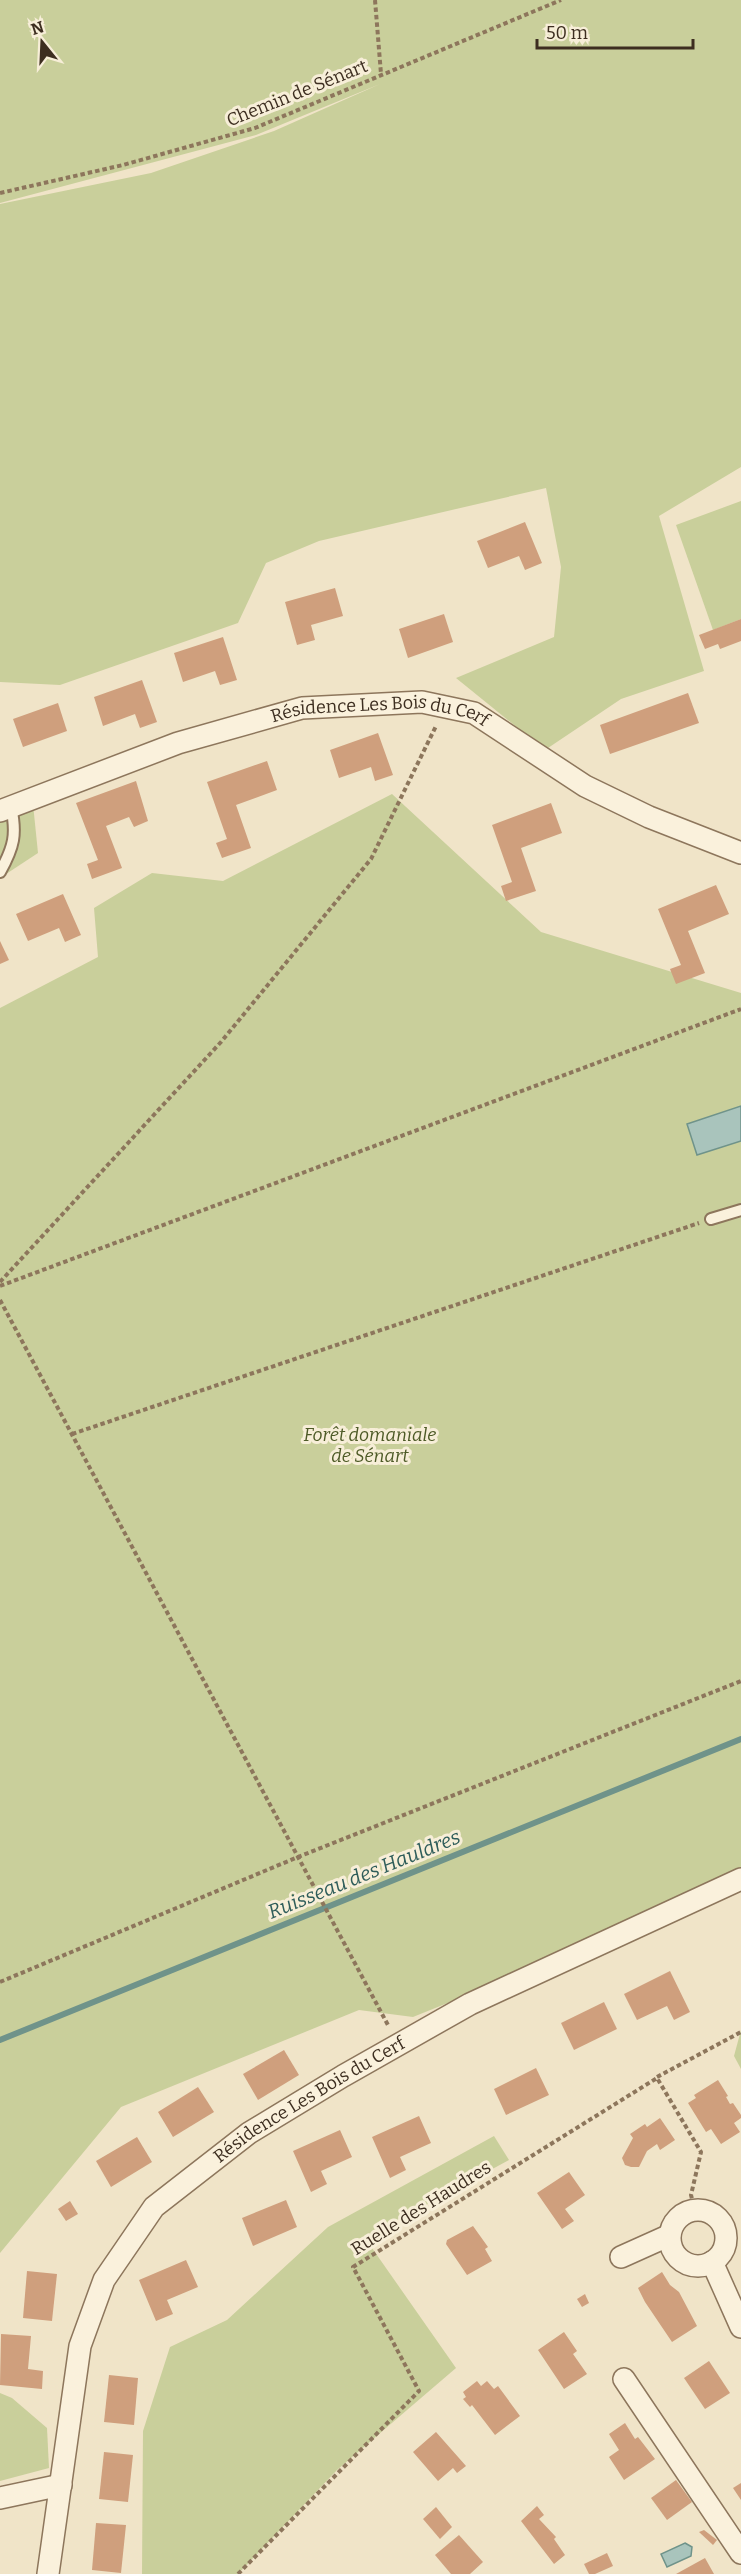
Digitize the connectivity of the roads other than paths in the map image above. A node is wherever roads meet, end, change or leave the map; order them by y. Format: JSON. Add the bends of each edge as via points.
{"nodes":[{"id":1,"x":5,"y":809,"type":"edge"},
{"id":2,"x":741,"y":853,"type":"edge"},
{"id":3,"x":0,"y":872,"type":"edge"},
{"id":4,"x":741,"y":1210,"type":"edge"},
{"id":5,"x":711,"y":1219,"type":"road end"},
{"id":6,"x":741,"y":1879,"type":"edge"},
{"id":7,"x":670,"y":2235,"type":"junction"},
{"id":8,"x":621,"y":2257,"type":"dead end"},
{"id":9,"x":712,"y":2262,"type":"junction"},
{"id":10,"x":741,"y":2327,"type":"edge"},
{"id":11,"x":624,"y":2379,"type":"dead end"},
{"id":12,"x":61,"y":2485,"type":"junction"},
{"id":13,"x":0,"y":2498,"type":"edge"},
{"id":14,"x":741,"y":2553,"type":"edge"},
{"id":15,"x":48,"y":2574,"type":"edge"}],
"edges":[{"from":1,"to":2,"type":"street","name":"Résidence Les Bois du Cerf","via":[[177,743],[302,708],[422,702],[474,713],[585,786],[649,817]]},
{"from":1,"to":3,"type":"lane","via":[[16,829]]},
{"from":4,"to":5,"type":"lane"},
{"from":6,"to":12,"type":"street","name":"Résidence Les Bois du Cerf","via":[[470,2004],[249,2133],[154,2207],[104,2280],[80,2346]]},
{"from":7,"to":8,"type":"street"},
{"from":7,"to":9,"type":"street","via":[[671,2245],[681,2260],[698,2266]]},
{"from":7,"to":9,"type":"street","via":[[679,2219],[695,2211],[713,2215],[721,2222],[726,2242],[723,2252]]},
{"from":9,"to":10,"type":"street"},
{"from":11,"to":14,"type":"street"},
{"from":12,"to":13,"type":"street"},
{"from":12,"to":15,"type":"street","name":"Résidence Les Bois du Cerf"}]}
